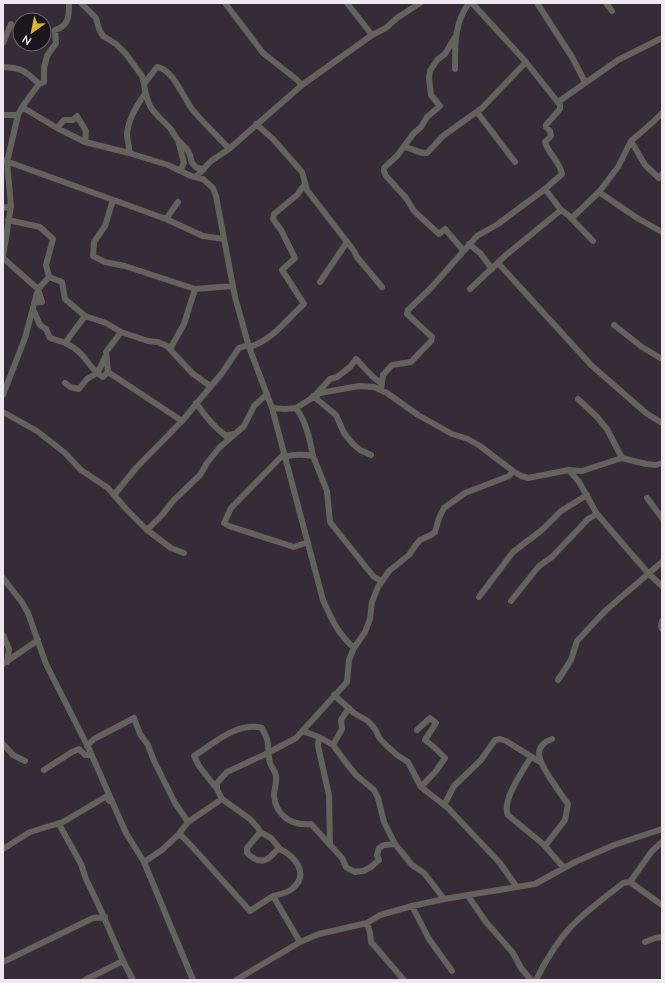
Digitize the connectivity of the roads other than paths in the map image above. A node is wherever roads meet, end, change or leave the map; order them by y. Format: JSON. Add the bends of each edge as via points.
{"nodes":[{"id":1,"x":69,"y":3,"type":"edge"},
{"id":2,"x":81,"y":3,"type":"edge"},
{"id":3,"x":225,"y":3,"type":"edge"},
{"id":4,"x":347,"y":3,"type":"edge"},
{"id":5,"x":420,"y":3,"type":"edge"},
{"id":6,"x":470,"y":3,"type":"edge"},
{"id":7,"x":537,"y":3,"type":"edge"},
{"id":8,"x":606,"y":3,"type":"edge"},
{"id":9,"x":612,"y":12,"type":"dead end"},
{"id":10,"x":11,"y":24,"type":"dead end"},
{"id":11,"x":372,"y":35,"type":"junction"},
{"id":12,"x":4,"y":36,"type":"edge"},
{"id":13,"x":455,"y":37,"type":"junction"},
{"id":14,"x":660,"y":39,"type":"dead end"},
{"id":15,"x":3,"y":43,"type":"edge"},
{"id":16,"x":526,"y":62,"type":"junction"},
{"id":17,"x":3,"y":67,"type":"edge"},
{"id":18,"x":455,"y":69,"type":"dead end"},
{"id":19,"x":585,"y":82,"type":"junction"},
{"id":20,"x":39,"y":84,"type":"junction"},
{"id":21,"x":144,"y":84,"type":"junction"},
{"id":22,"x":302,"y":85,"type":"junction"},
{"id":23,"x":146,"y":94,"type":"junction"},
{"id":24,"x":558,"y":102,"type":"junction"},
{"id":25,"x":22,"y":108,"type":"junction"},
{"id":26,"x":477,"y":112,"type":"junction"},
{"id":27,"x":662,"y":112,"type":"edge"},
{"id":28,"x":3,"y":115,"type":"edge"},
{"id":29,"x":18,"y":115,"type":"junction"},
{"id":30,"x":256,"y":124,"type":"junction"},
{"id":31,"x":57,"y":128,"type":"junction"},
{"id":32,"x":178,"y":140,"type":"junction"},
{"id":33,"x":631,"y":141,"type":"junction"},
{"id":34,"x":85,"y":142,"type":"junction"},
{"id":35,"x":404,"y":146,"type":"junction"},
{"id":36,"x":229,"y":148,"type":"junction"},
{"id":37,"x":129,"y":153,"type":"junction"},
{"id":38,"x":5,"y":161,"type":"edge"},
{"id":39,"x":515,"y":162,"type":"dead end"},
{"id":40,"x":204,"y":169,"type":"junction"},
{"id":41,"x":180,"y":171,"type":"junction"},
{"id":42,"x":196,"y":177,"type":"junction"},
{"id":43,"x":661,"y":177,"type":"edge"},
{"id":44,"x":305,"y":184,"type":"junction"},
{"id":45,"x":545,"y":188,"type":"junction"},
{"id":46,"x":599,"y":192,"type":"junction"},
{"id":47,"x":113,"y":200,"type":"junction"},
{"id":48,"x":178,"y":202,"type":"dead end"},
{"id":49,"x":11,"y":206,"type":"junction"},
{"id":50,"x":3,"y":208,"type":"edge"},
{"id":51,"x":561,"y":210,"type":"junction"},
{"id":52,"x":166,"y":218,"type":"junction"},
{"id":53,"x":572,"y":218,"type":"junction"},
{"id":54,"x":8,"y":220,"type":"junction"},
{"id":55,"x":662,"y":232,"type":"edge"},
{"id":56,"x":224,"y":239,"type":"junction"},
{"id":57,"x":593,"y":241,"type":"dead end"},
{"id":58,"x":347,"y":242,"type":"junction"},
{"id":59,"x":469,"y":244,"type":"junction"},
{"id":60,"x":464,"y":250,"type":"junction"},
{"id":61,"x":3,"y":258,"type":"edge"},
{"id":62,"x":498,"y":263,"type":"junction"},
{"id":63,"x":492,"y":269,"type":"junction"},
{"id":64,"x":49,"y":278,"type":"junction"},
{"id":65,"x":320,"y":282,"type":"dead end"},
{"id":66,"x":233,"y":286,"type":"junction"},
{"id":67,"x":382,"y":287,"type":"dead end"},
{"id":68,"x":38,"y":289,"type":"junction"},
{"id":69,"x":195,"y":289,"type":"junction"},
{"id":70,"x":470,"y":289,"type":"dead end"},
{"id":71,"x":34,"y":306,"type":"junction"},
{"id":72,"x":85,"y":316,"type":"junction"},
{"id":73,"x":614,"y":325,"type":"dead end"},
{"id":74,"x":121,"y":332,"type":"junction"},
{"id":75,"x":65,"y":343,"type":"junction"},
{"id":76,"x":249,"y":346,"type":"junction"},
{"id":77,"x":170,"y":349,"type":"junction"},
{"id":78,"x":106,"y":355,"type":"junction"},
{"id":79,"x":662,"y":359,"type":"edge"},
{"id":80,"x":108,"y":372,"type":"junction"},
{"id":81,"x":97,"y":373,"type":"junction"},
{"id":82,"x":383,"y":375,"type":"junction"},
{"id":83,"x":373,"y":377,"type":"junction"},
{"id":84,"x":65,"y":383,"type":"dead end"},
{"id":85,"x":210,"y":386,"type":"junction"},
{"id":86,"x":381,"y":387,"type":"junction"},
{"id":87,"x":267,"y":394,"type":"junction"},
{"id":88,"x":3,"y":395,"type":"edge"},
{"id":89,"x":315,"y":395,"type":"junction"},
{"id":90,"x":578,"y":399,"type":"dead end"},
{"id":91,"x":196,"y":403,"type":"junction"},
{"id":92,"x":272,"y":408,"type":"junction"},
{"id":93,"x":296,"y":408,"type":"junction"},
{"id":94,"x":3,"y":412,"type":"edge"},
{"id":95,"x":182,"y":421,"type":"junction"},
{"id":96,"x":662,"y":423,"type":"edge"},
{"id":97,"x":235,"y":434,"type":"junction"},
{"id":98,"x":371,"y":455,"type":"dead end"},
{"id":99,"x":284,"y":456,"type":"junction"},
{"id":100,"x":313,"y":456,"type":"junction"},
{"id":101,"x":622,"y":458,"type":"junction"},
{"id":102,"x":662,"y":463,"type":"edge"},
{"id":103,"x":569,"y":470,"type":"junction"},
{"id":104,"x":513,"y":471,"type":"junction"},
{"id":105,"x":114,"y":495,"type":"junction"},
{"id":106,"x":587,"y":495,"type":"junction"},
{"id":107,"x":647,"y":498,"type":"dead end"},
{"id":108,"x":597,"y":514,"type":"junction"},
{"id":109,"x":662,"y":518,"type":"edge"},
{"id":110,"x":147,"y":530,"type":"junction"},
{"id":111,"x":308,"y":542,"type":"junction"},
{"id":112,"x":184,"y":553,"type":"dead end"},
{"id":113,"x":662,"y":562,"type":"edge"},
{"id":114,"x":648,"y":572,"type":"junction"},
{"id":115,"x":3,"y":578,"type":"edge"},
{"id":116,"x":381,"y":582,"type":"junction"},
{"id":117,"x":662,"y":586,"type":"edge"},
{"id":118,"x":479,"y":597,"type":"dead end"},
{"id":119,"x":511,"y":601,"type":"dead end"},
{"id":120,"x":662,"y":621,"type":"edge"},
{"id":121,"x":662,"y":629,"type":"edge"},
{"id":122,"x":3,"y":635,"type":"edge"},
{"id":123,"x":38,"y":640,"type":"junction"},
{"id":124,"x":354,"y":648,"type":"junction"},
{"id":125,"x":5,"y":663,"type":"edge"},
{"id":126,"x":558,"y":680,"type":"dead end"},
{"id":127,"x":334,"y":695,"type":"junction"},
{"id":128,"x":349,"y":708,"type":"junction"},
{"id":129,"x":417,"y":730,"type":"dead end"},
{"id":130,"x":303,"y":731,"type":"junction"},
{"id":131,"x":319,"y":737,"type":"junction"},
{"id":132,"x":552,"y":739,"type":"dead end"},
{"id":133,"x":3,"y":744,"type":"edge"},
{"id":134,"x":333,"y":745,"type":"junction"},
{"id":135,"x":87,"y":746,"type":"junction"},
{"id":136,"x":268,"y":754,"type":"junction"},
{"id":137,"x":91,"y":755,"type":"junction"},
{"id":138,"x":531,"y":757,"type":"junction"},
{"id":139,"x":25,"y":761,"type":"dead end"},
{"id":140,"x":540,"y":762,"type":"junction"},
{"id":141,"x":44,"y":770,"type":"dead end"},
{"id":142,"x":421,"y":787,"type":"junction"},
{"id":143,"x":216,"y":789,"type":"junction"},
{"id":144,"x":222,"y":799,"type":"junction"},
{"id":145,"x":444,"y":805,"type":"junction"},
{"id":146,"x":188,"y":822,"type":"junction"},
{"id":147,"x":58,"y":824,"type":"junction"},
{"id":148,"x":662,"y":829,"type":"edge"},
{"id":149,"x":260,"y":832,"type":"junction"},
{"id":150,"x":126,"y":833,"type":"junction"},
{"id":151,"x":178,"y":835,"type":"junction"},
{"id":152,"x":662,"y":842,"type":"edge"},
{"id":153,"x":395,"y":844,"type":"junction"},
{"id":154,"x":330,"y":845,"type":"junction"},
{"id":155,"x":545,"y":846,"type":"junction"},
{"id":156,"x":3,"y":849,"type":"edge"},
{"id":157,"x":280,"y":849,"type":"junction"},
{"id":158,"x":144,"y":862,"type":"junction"},
{"id":159,"x":564,"y":868,"type":"junction"},
{"id":160,"x":630,"y":882,"type":"junction"},
{"id":161,"x":516,"y":886,"type":"junction"},
{"id":162,"x":273,"y":896,"type":"junction"},
{"id":163,"x":468,"y":896,"type":"junction"},
{"id":164,"x":444,"y":899,"type":"junction"},
{"id":165,"x":662,"y":905,"type":"edge"},
{"id":166,"x":99,"y":906,"type":"junction"},
{"id":167,"x":412,"y":906,"type":"junction"},
{"id":168,"x":96,"y":917,"type":"junction"},
{"id":169,"x":105,"y":917,"type":"junction"},
{"id":170,"x":367,"y":923,"type":"junction"},
{"id":171,"x":662,"y":937,"type":"edge"},
{"id":172,"x":300,"y":942,"type":"junction"},
{"id":173,"x":645,"y":942,"type":"dead end"},
{"id":174,"x":123,"y":961,"type":"junction"},
{"id":175,"x":3,"y":962,"type":"edge"},
{"id":176,"x":452,"y":971,"type":"dead end"},
{"id":177,"x":240,"y":979,"type":"edge"},
{"id":178,"x":85,"y":980,"type":"edge"},
{"id":179,"x":133,"y":980,"type":"edge"},
{"id":180,"x":193,"y":980,"type":"edge"},
{"id":181,"x":404,"y":980,"type":"edge"},
{"id":182,"x":531,"y":980,"type":"edge"},
{"id":183,"x":536,"y":980,"type":"edge"}],
"edges":[{"from":1,"to":20,"type":"street","via":[[66,24],[55,30],[56,43],[47,56],[44,82]]},
{"from":2,"to":21,"type":"street","via":[[96,18],[103,36],[126,54],[142,76]]},
{"from":3,"to":22,"type":"street","via":[[263,53]]},
{"from":4,"to":11,"type":"street"},
{"from":5,"to":11,"type":"street"},
{"from":6,"to":13,"type":"street","via":[[461,15]]},
{"from":6,"to":16,"type":"street"},
{"from":7,"to":19,"type":"street"},
{"from":8,"to":9,"type":"street"},
{"from":10,"to":12,"type":"street"},
{"from":11,"to":22,"type":"street"},
{"from":12,"to":15,"type":"street"},
{"from":13,"to":18,"type":"street"},
{"from":13,"to":35,"type":"street","via":[[446,54],[434,64],[429,78],[431,95],[440,106],[427,117]]},
{"from":14,"to":19,"type":"street","via":[[618,60]]},
{"from":16,"to":24,"type":"street"},
{"from":16,"to":26,"type":"street"},
{"from":17,"to":20,"type":"street","via":[[20,69]]},
{"from":19,"to":24,"type":"street"},
{"from":20,"to":25,"type":"street"},
{"from":21,"to":23,"type":"street"},
{"from":21,"to":36,"type":"street","via":[[157,67],[162,68],[171,75],[192,109]]},
{"from":22,"to":30,"type":"street"},
{"from":23,"to":32,"type":"street","via":[[151,110]]},
{"from":23,"to":37,"type":"street","via":[[136,106],[129,125]]},
{"from":24,"to":45,"type":"street","via":[[560,109],[546,125],[551,136],[545,142],[562,174]]},
{"from":25,"to":29,"type":"street"},
{"from":25,"to":31,"type":"street"},
{"from":26,"to":35,"type":"street","via":[[443,136],[427,153]]},
{"from":26,"to":39,"type":"street"},
{"from":27,"to":33,"type":"street"},
{"from":28,"to":29,"type":"street"},
{"from":29,"to":38,"type":"street"},
{"from":30,"to":36,"type":"street"},
{"from":30,"to":44,"type":"street","via":[[302,172]]},
{"from":31,"to":34,"type":"street"},
{"from":31,"to":34,"type":"street","via":[[64,120],[73,120],[76,116],[86,131]]},
{"from":32,"to":40,"type":"street","via":[[190,153],[193,165]]},
{"from":32,"to":41,"type":"street","via":[[184,163]]},
{"from":33,"to":43,"type":"street","via":[[645,164]]},
{"from":33,"to":46,"type":"street","via":[[618,167]]},
{"from":34,"to":37,"type":"street"},
{"from":35,"to":60,"type":"street","via":[[398,156],[384,168],[386,176],[414,211],[438,234],[445,229]]},
{"from":36,"to":40,"type":"street"},
{"from":37,"to":41,"type":"street"},
{"from":38,"to":47,"type":"street"},
{"from":38,"to":49,"type":"street"},
{"from":40,"to":42,"type":"street"},
{"from":41,"to":42,"type":"street"},
{"from":42,"to":56,"type":"street","via":[[207,182],[215,192]]},
{"from":44,"to":58,"type":"street"},
{"from":44,"to":76,"type":"street","via":[[298,195],[274,214],[273,219],[295,258],[282,270],[304,304],[270,337],[257,345]]},
{"from":45,"to":51,"type":"street"},
{"from":45,"to":59,"type":"street"},
{"from":46,"to":53,"type":"street"},
{"from":46,"to":55,"type":"street","via":[[641,222]]},
{"from":47,"to":52,"type":"street"},
{"from":47,"to":69,"type":"street","via":[[105,226],[94,242],[93,256],[105,262]]},
{"from":48,"to":52,"type":"street"},
{"from":49,"to":50,"type":"street"},
{"from":49,"to":54,"type":"street"},
{"from":51,"to":53,"type":"street"},
{"from":51,"to":62,"type":"street"},
{"from":52,"to":56,"type":"street","via":[[203,236]]},
{"from":53,"to":57,"type":"street"},
{"from":54,"to":61,"type":"street"},
{"from":54,"to":64,"type":"street","via":[[40,227],[53,239],[46,265]]},
{"from":56,"to":66,"type":"street"},
{"from":58,"to":65,"type":"street"},
{"from":58,"to":67,"type":"street"},
{"from":59,"to":60,"type":"street"},
{"from":59,"to":63,"type":"street","via":[[480,253]]},
{"from":60,"to":82,"type":"street","via":[[408,310],[407,314],[432,337],[431,341],[411,362],[392,365]]},
{"from":61,"to":68,"type":"street"},
{"from":62,"to":63,"type":"street"},
{"from":62,"to":96,"type":"street","via":[[591,365],[646,413]]},
{"from":63,"to":70,"type":"street"},
{"from":64,"to":68,"type":"street"},
{"from":64,"to":72,"type":"street","via":[[62,282],[65,299]]},
{"from":66,"to":69,"type":"street"},
{"from":66,"to":76,"type":"street"},
{"from":68,"to":71,"type":"street"},
{"from":69,"to":77,"type":"street","via":[[184,324]]},
{"from":71,"to":75,"type":"street","via":[[40,326],[46,328],[50,338]]},
{"from":71,"to":88,"type":"street","via":[[25,338]]},
{"from":72,"to":74,"type":"street","via":[[106,323]]},
{"from":72,"to":75,"type":"street"},
{"from":73,"to":79,"type":"street"},
{"from":74,"to":77,"type":"street","via":[[158,342]]},
{"from":74,"to":78,"type":"street"},
{"from":75,"to":81,"type":"street","via":[[79,351]]},
{"from":76,"to":85,"type":"street","via":[[239,348]]},
{"from":76,"to":87,"type":"street"},
{"from":77,"to":85,"type":"street","via":[[192,373]]},
{"from":78,"to":80,"type":"street"},
{"from":78,"to":81,"type":"street"},
{"from":80,"to":81,"type":"street","via":[[104,377]]},
{"from":80,"to":95,"type":"street"},
{"from":81,"to":84,"type":"street","via":[[87,379],[79,389]]},
{"from":82,"to":83,"type":"street"},
{"from":82,"to":86,"type":"street"},
{"from":83,"to":86,"type":"street"},
{"from":83,"to":89,"type":"street","via":[[356,359],[350,368],[330,379]]},
{"from":85,"to":91,"type":"street"},
{"from":86,"to":89,"type":"street","via":[[364,386]]},
{"from":86,"to":104,"type":"street","via":[[418,415],[480,446]]},
{"from":87,"to":92,"type":"street"},
{"from":87,"to":97,"type":"street","via":[[254,406],[244,426]]},
{"from":89,"to":93,"type":"street"},
{"from":89,"to":98,"type":"street","via":[[336,415],[344,433],[353,444]]},
{"from":90,"to":101,"type":"street","via":[[607,429]]},
{"from":91,"to":95,"type":"street"},
{"from":91,"to":97,"type":"street","via":[[206,417],[226,436]]},
{"from":92,"to":93,"type":"street"},
{"from":92,"to":99,"type":"street"},
{"from":93,"to":100,"type":"street","via":[[309,438]]},
{"from":94,"to":105,"type":"street","via":[[37,431]]},
{"from":95,"to":105,"type":"street","via":[[136,468]]},
{"from":97,"to":110,"type":"street","via":[[218,448],[200,475]]},
{"from":99,"to":100,"type":"street"},
{"from":99,"to":111,"type":"street"},
{"from":99,"to":111,"type":"street","via":[[231,508],[224,523],[294,547]]},
{"from":100,"to":116,"type":"street","via":[[327,491],[330,522],[373,576]]},
{"from":101,"to":102,"type":"street","via":[[646,464]]},
{"from":101,"to":103,"type":"street","via":[[582,471]]},
{"from":103,"to":104,"type":"street","via":[[528,478]]},
{"from":103,"to":106,"type":"street"},
{"from":104,"to":116,"type":"street","via":[[509,476],[464,493],[444,508],[435,532],[420,540],[409,555],[389,571]]},
{"from":105,"to":110,"type":"street"},
{"from":106,"to":108,"type":"street"},
{"from":106,"to":118,"type":"street","via":[[561,511],[542,530],[513,552]]},
{"from":107,"to":109,"type":"street"},
{"from":108,"to":114,"type":"street"},
{"from":108,"to":119,"type":"street","via":[[588,519],[552,557],[539,566]]},
{"from":110,"to":112,"type":"street","via":[[171,548]]},
{"from":111,"to":124,"type":"street","via":[[323,600],[336,627]]},
{"from":113,"to":114,"type":"street"},
{"from":114,"to":117,"type":"street"},
{"from":114,"to":126,"type":"street","via":[[577,641],[571,660]]},
{"from":115,"to":123,"type":"street","via":[[24,605]]},
{"from":116,"to":124,"type":"street","via":[[372,602],[365,632]]},
{"from":120,"to":121,"type":"street"},
{"from":122,"to":125,"type":"street","via":[[9,649]]},
{"from":123,"to":125,"type":"street"},
{"from":123,"to":135,"type":"street","via":[[46,664]]},
{"from":124,"to":127,"type":"street","via":[[349,660],[347,682]]},
{"from":127,"to":128,"type":"street"},
{"from":127,"to":130,"type":"street"},
{"from":128,"to":134,"type":"street","via":[[341,720],[342,729]]},
{"from":128,"to":142,"type":"street","via":[[368,721],[380,739],[408,762]]},
{"from":129,"to":142,"type":"street","via":[[430,718],[436,723],[425,740],[445,758]]},
{"from":130,"to":131,"type":"street"},
{"from":130,"to":136,"type":"street","via":[[296,738]]},
{"from":131,"to":134,"type":"street"},
{"from":131,"to":154,"type":"street","via":[[318,746],[329,795]]},
{"from":132,"to":140,"type":"street","via":[[542,746],[539,753]]},
{"from":133,"to":139,"type":"street","via":[[13,755]]},
{"from":134,"to":153,"type":"street","via":[[356,775],[374,790],[384,822]]},
{"from":135,"to":137,"type":"street"},
{"from":135,"to":146,"type":"street","via":[[134,718],[175,803]]},
{"from":136,"to":143,"type":"street","via":[[227,772],[217,783]]},
{"from":136,"to":143,"type":"street","via":[[267,738],[262,728],[254,726],[235,730],[194,756]]},
{"from":136,"to":154,"type":"street","via":[[276,773],[274,797],[281,814],[293,823],[311,824]]},
{"from":137,"to":141,"type":"street","via":[[85,755],[79,749]]},
{"from":137,"to":150,"type":"street"},
{"from":138,"to":140,"type":"street"},
{"from":138,"to":145,"type":"street","via":[[506,741],[495,740],[481,760],[454,786]]},
{"from":138,"to":155,"type":"street","via":[[513,788],[506,811]]},
{"from":140,"to":155,"type":"street","via":[[568,804],[565,820]]},
{"from":142,"to":145,"type":"street"},
{"from":143,"to":144,"type":"street"},
{"from":144,"to":146,"type":"street"},
{"from":144,"to":149,"type":"street","via":[[250,819]]},
{"from":145,"to":161,"type":"street","via":[[500,863]]},
{"from":146,"to":151,"type":"street"},
{"from":147,"to":150,"type":"street","via":[[107,796]]},
{"from":147,"to":156,"type":"street","via":[[30,832]]},
{"from":147,"to":166,"type":"street","via":[[81,864]]},
{"from":148,"to":159,"type":"street","via":[[614,845]]},
{"from":149,"to":157,"type":"street","via":[[271,838]]},
{"from":149,"to":157,"type":"street","via":[[247,848],[247,854],[260,861],[266,860]]},
{"from":150,"to":158,"type":"street"},
{"from":151,"to":158,"type":"street"},
{"from":151,"to":162,"type":"street","via":[[182,836],[250,911]]},
{"from":152,"to":160,"type":"street","via":[[652,851]]},
{"from":153,"to":154,"type":"street","via":[[378,848],[379,860],[363,871],[355,872],[346,867],[342,858]]},
{"from":153,"to":164,"type":"street","via":[[412,865],[424,873]]},
{"from":155,"to":159,"type":"street"},
{"from":157,"to":162,"type":"street","via":[[298,864],[300,876],[294,887]]},
{"from":158,"to":180,"type":"street"},
{"from":159,"to":161,"type":"street","via":[[535,884]]},
{"from":160,"to":165,"type":"street"},
{"from":160,"to":183,"type":"street","via":[[623,883],[569,929],[548,957]]},
{"from":161,"to":163,"type":"street"},
{"from":162,"to":172,"type":"street"},
{"from":163,"to":164,"type":"street"},
{"from":163,"to":182,"type":"street"},
{"from":164,"to":167,"type":"street"},
{"from":166,"to":168,"type":"street"},
{"from":166,"to":169,"type":"street"},
{"from":167,"to":170,"type":"street","via":[[380,915]]},
{"from":167,"to":176,"type":"street","via":[[428,939]]},
{"from":168,"to":169,"type":"street"},
{"from":168,"to":175,"type":"street"},
{"from":169,"to":174,"type":"street"},
{"from":170,"to":172,"type":"street","via":[[319,934]]},
{"from":170,"to":181,"type":"street","via":[[371,942]]},
{"from":171,"to":173,"type":"street"},
{"from":172,"to":177,"type":"street"},
{"from":174,"to":178,"type":"street"},
{"from":174,"to":179,"type":"street"}]}
